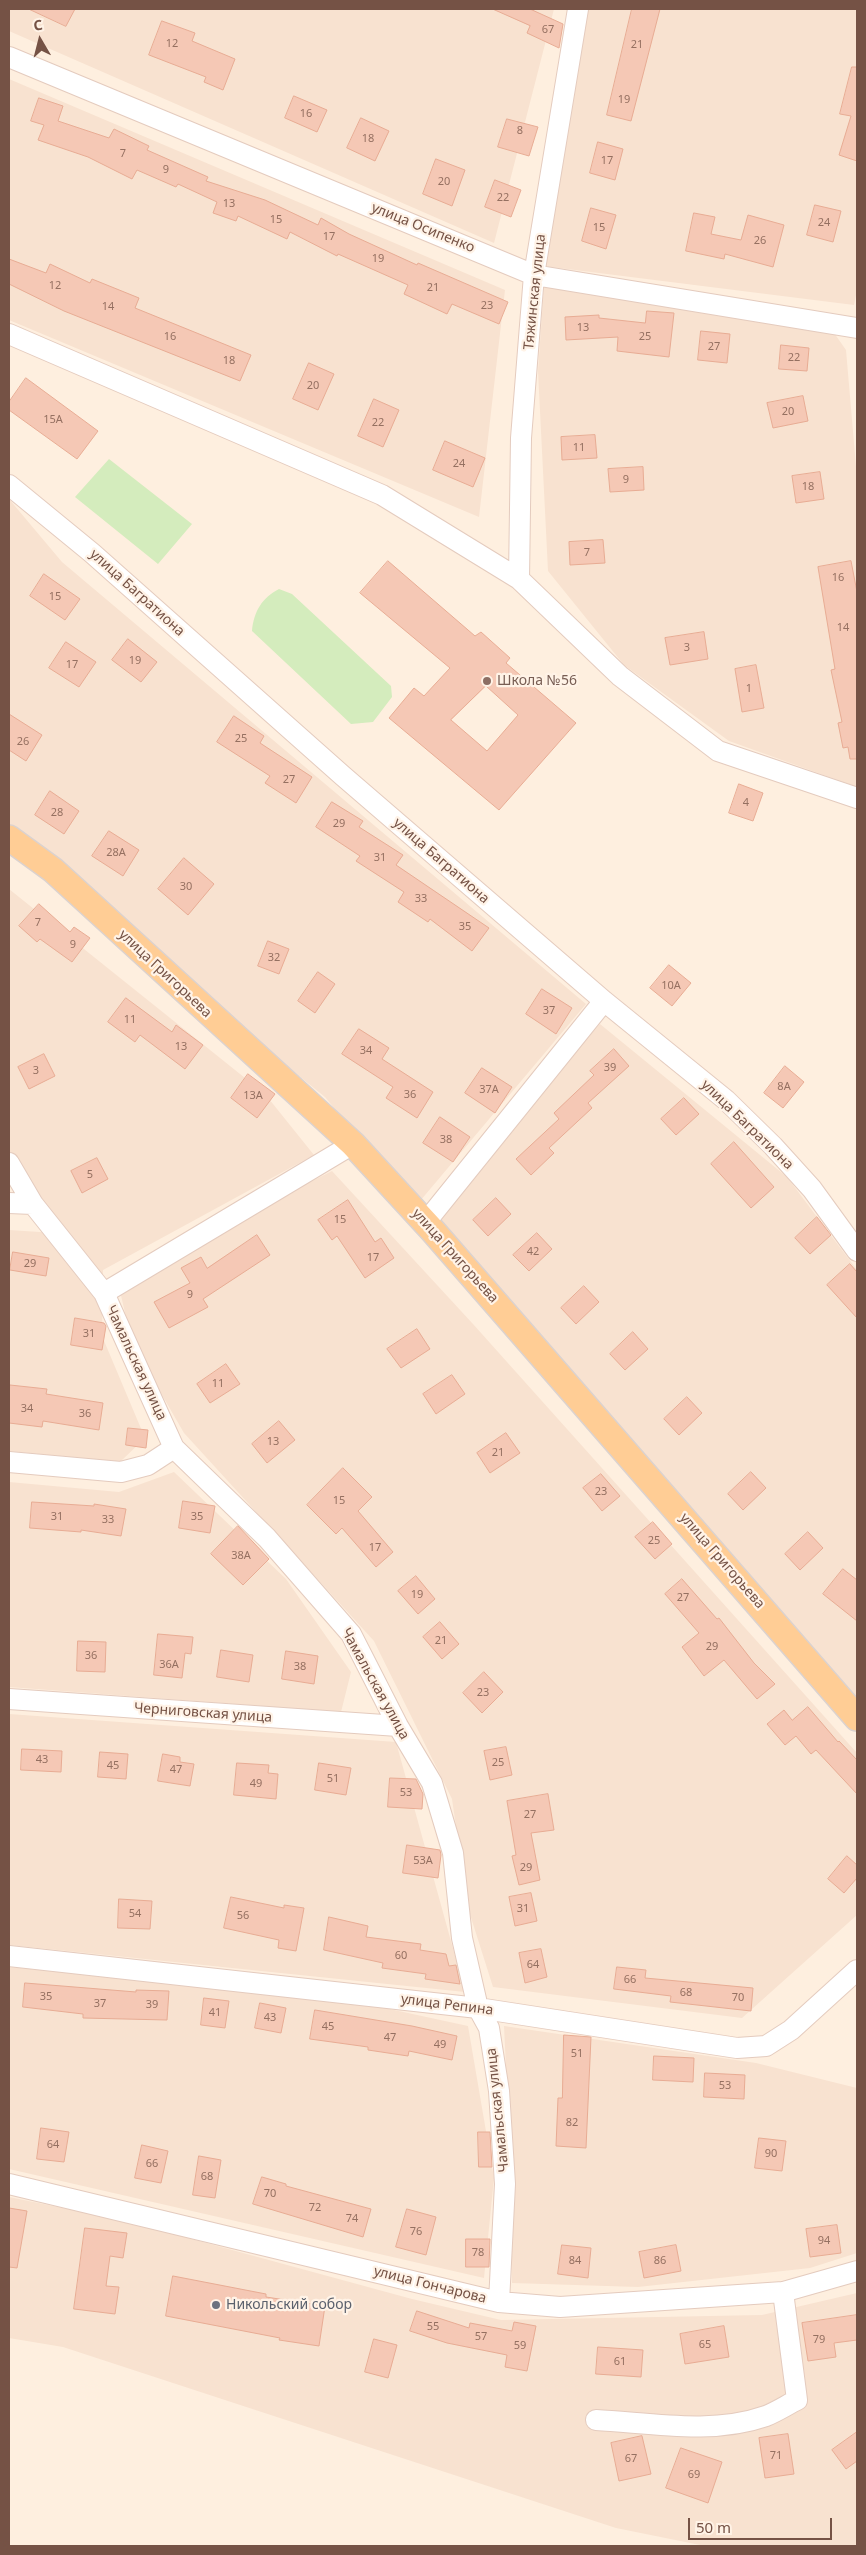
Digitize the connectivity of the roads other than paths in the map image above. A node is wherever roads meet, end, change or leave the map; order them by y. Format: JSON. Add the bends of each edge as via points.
{"nodes":[{"id":1,"x":578,"y":9,"type":"edge"},
{"id":2,"x":9,"y":57,"type":"edge"},
{"id":3,"x":534,"y":275,"type":"junction"},
{"id":4,"x":857,"y":328,"type":"edge"},
{"id":5,"x":9,"y":334,"type":"edge"},
{"id":6,"x":9,"y":485,"type":"edge"},
{"id":7,"x":519,"y":579,"type":"junction"},
{"id":8,"x":857,"y":798,"type":"edge"},
{"id":9,"x":9,"y":838,"type":"edge"},
{"id":10,"x":604,"y":1001,"type":"junction"},
{"id":11,"x":352,"y":1144,"type":"junction"},
{"id":12,"x":9,"y":1163,"type":"edge"},
{"id":13,"x":9,"y":1203,"type":"edge"},
{"id":14,"x":33,"y":1204,"type":"junction"},
{"id":15,"x":424,"y":1223,"type":"junction"},
{"id":16,"x":857,"y":1251,"type":"edge"},
{"id":17,"x":104,"y":1293,"type":"junction"},
{"id":18,"x":174,"y":1448,"type":"junction"},
{"id":19,"x":9,"y":1462,"type":"edge"},
{"id":20,"x":9,"y":1700,"type":"edge"},
{"id":21,"x":857,"y":1718,"type":"edge"},
{"id":22,"x":398,"y":1726,"type":"junction"},
{"id":23,"x":9,"y":1956,"type":"edge"},
{"id":24,"x":857,"y":1970,"type":"edge"},
{"id":25,"x":478,"y":2008,"type":"junction"},
{"id":26,"x":9,"y":2184,"type":"edge"},
{"id":27,"x":857,"y":2272,"type":"edge"},
{"id":28,"x":784,"y":2292,"type":"junction"},
{"id":29,"x":499,"y":2302,"type":"junction"},
{"id":30,"x":596,"y":2420,"type":"dead end"}],
"edges":[{"from":1,"to":3,"type":"street","name":"Тяжинская улица"},
{"from":2,"to":3,"type":"street","name":"улица Осипенко"},
{"from":3,"to":4,"type":"street","name":"улица Осипенко"},
{"from":3,"to":7,"type":"street","name":"Тяжинская улица","via":[[521,438]]},
{"from":5,"to":7,"type":"street","via":[[382,495]]},
{"from":6,"to":10,"type":"street","name":"улица Багратиона","via":[[92,553],[343,776]]},
{"from":7,"to":8,"type":"street","via":[[620,676],[718,751]]},
{"from":9,"to":11,"type":"main road","name":"улица Григорьева","via":[[53,870]]},
{"from":10,"to":15,"type":"street"},
{"from":10,"to":16,"type":"street","name":"улица Багратиона","via":[[726,1100],[773,1146],[812,1189]]},
{"from":11,"to":15,"type":"main road","name":"улица Григорьева"},
{"from":11,"to":17,"type":"street"},
{"from":12,"to":14,"type":"street","name":"Чамальская улица"},
{"from":13,"to":14,"type":"street"},
{"from":14,"to":17,"type":"street","name":"Чамальская улица"},
{"from":15,"to":21,"type":"main road","name":"улица Григорьева"},
{"from":17,"to":18,"type":"street","name":"Чамальская улица"},
{"from":18,"to":19,"type":"street","via":[[148,1465],[120,1472]]},
{"from":18,"to":22,"type":"street","name":"Чамальская улица","via":[[267,1538],[350,1634]]},
{"from":20,"to":22,"type":"street","name":"Черниговская улица"},
{"from":22,"to":25,"type":"street","name":"Чамальская улица","via":[[432,1783],[453,1853],[462,1938]]},
{"from":23,"to":25,"type":"street","name":"улица Репина"},
{"from":24,"to":25,"type":"street","name":"улица Репина","via":[[790,2030],[766,2046],[737,2048]]},
{"from":25,"to":29,"type":"street","name":"Чамальская улица","via":[[489,2028],[500,2100],[505,2184]]},
{"from":26,"to":29,"type":"street","name":"улица Гончарова"},
{"from":27,"to":28,"type":"street","name":"улица Гончарова"},
{"from":28,"to":29,"type":"street","name":"улица Гончарова","via":[[560,2307]]},
{"from":28,"to":30,"type":"street","via":[[797,2400],[767,2416],[720,2426]]}]}
